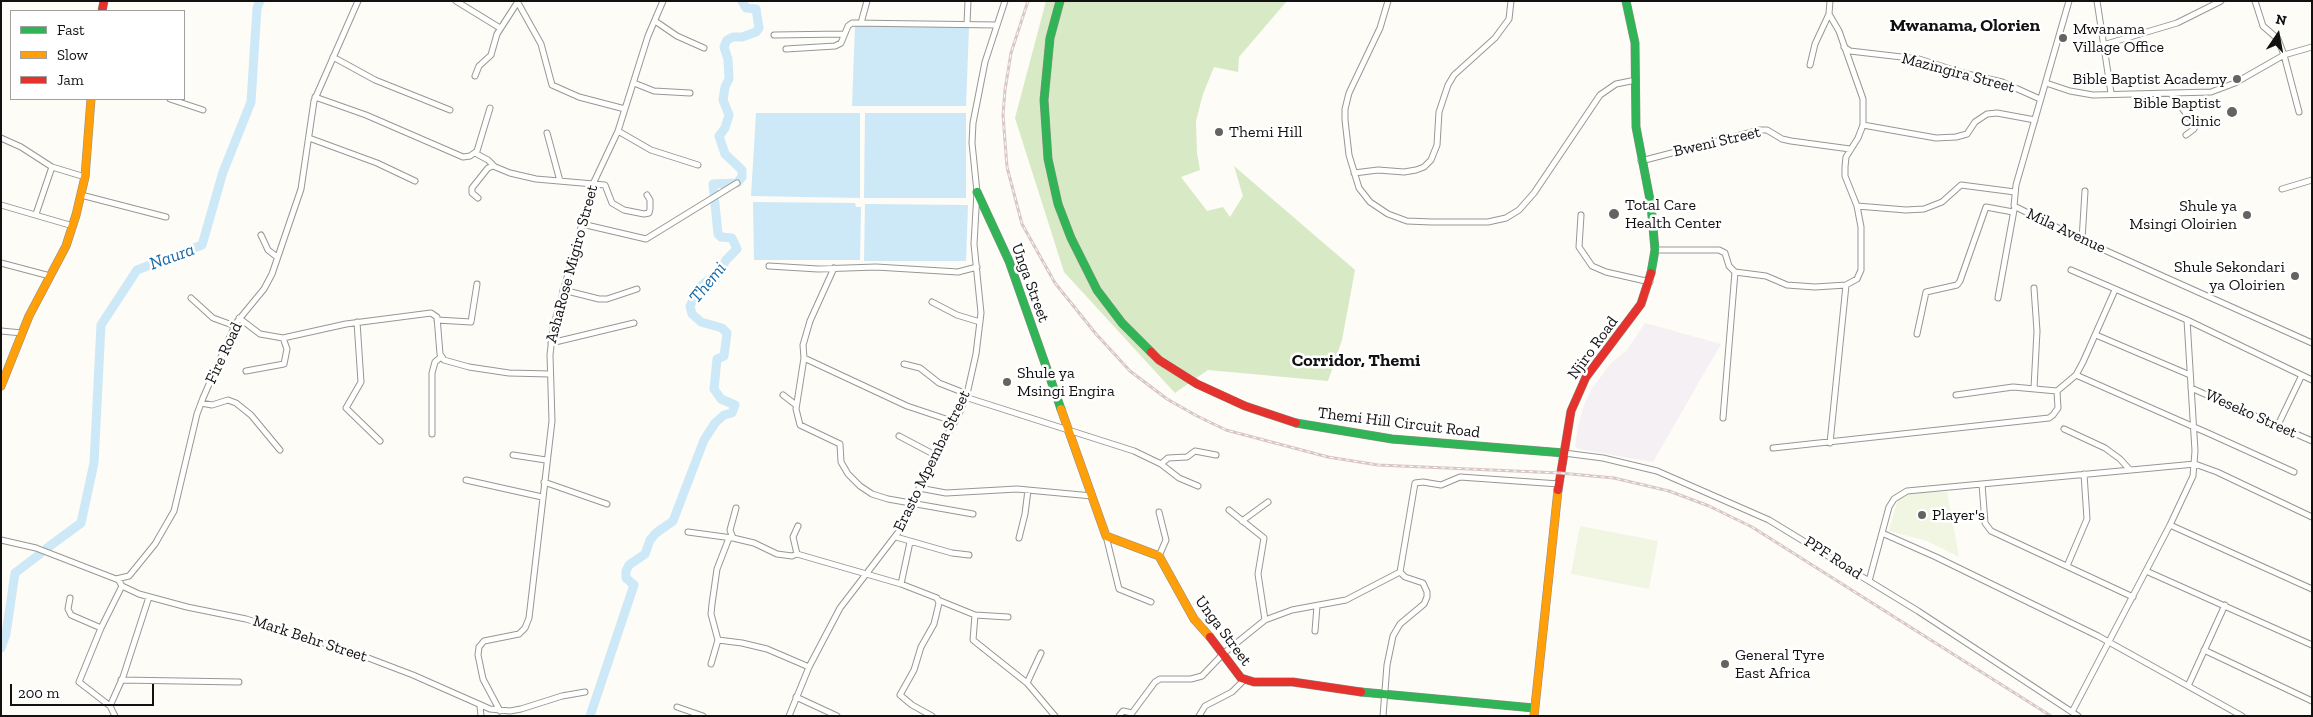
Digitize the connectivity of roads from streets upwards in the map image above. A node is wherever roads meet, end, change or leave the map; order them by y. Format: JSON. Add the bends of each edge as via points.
{"nodes":[{"id":1,"x":358,"y":1,"type":"edge"},
{"id":2,"x":456,"y":1,"type":"edge"},
{"id":3,"x":663,"y":1,"type":"edge"},
{"id":4,"x":867,"y":1,"type":"edge"},
{"id":5,"x":1005,"y":1,"type":"edge"},
{"id":6,"x":1060,"y":1,"type":"edge"},
{"id":7,"x":1388,"y":1,"type":"edge"},
{"id":8,"x":1511,"y":1,"type":"edge"},
{"id":9,"x":1626,"y":1,"type":"edge"},
{"id":10,"x":1830,"y":1,"type":"edge"},
{"id":11,"x":2069,"y":1,"type":"edge"},
{"id":12,"x":2097,"y":1,"type":"edge"},
{"id":13,"x":2221,"y":1,"type":"edge"},
{"id":14,"x":2255,"y":1,"type":"edge"},
{"id":15,"x":517,"y":2,"type":"edge"},
{"id":16,"x":967,"y":2,"type":"edge"},
{"id":17,"x":1829,"y":14,"type":"junction"},
{"id":18,"x":655,"y":21,"type":"junction"},
{"id":19,"x":861,"y":23,"type":"junction"},
{"id":20,"x":967,"y":24,"type":"junction"},
{"id":21,"x":997,"y":25,"type":"junction"},
{"id":22,"x":500,"y":28,"type":"junction"},
{"id":23,"x":844,"y":34,"type":"junction"},
{"id":24,"x":774,"y":35,"type":"dead end"},
{"id":25,"x":2103,"y":45,"type":"junction"},
{"id":26,"x":2312,"y":46,"type":"edge"},
{"id":27,"x":1844,"y":47,"type":"junction"},
{"id":28,"x":704,"y":48,"type":"dead end"},
{"id":29,"x":786,"y":50,"type":"dead end"},
{"id":30,"x":2284,"y":55,"type":"junction"},
{"id":31,"x":333,"y":57,"type":"junction"},
{"id":32,"x":1810,"y":65,"type":"dead end"},
{"id":33,"x":475,"y":76,"type":"dead end"},
{"id":34,"x":1636,"y":80,"type":"junction"},
{"id":35,"x":634,"y":83,"type":"junction"},
{"id":36,"x":2046,"y":83,"type":"junction"},
{"id":37,"x":690,"y":92,"type":"dead end"},
{"id":38,"x":2111,"y":93,"type":"junction"},
{"id":39,"x":2171,"y":94,"type":"junction"},
{"id":40,"x":315,"y":97,"type":"junction"},
{"id":41,"x":2040,"y":99,"type":"junction"},
{"id":42,"x":91,"y":100,"type":"edge"},
{"id":43,"x":173,"y":100,"type":"edge"},
{"id":44,"x":490,"y":108,"type":"dead end"},
{"id":45,"x":625,"y":109,"type":"junction"},
{"id":46,"x":203,"y":110,"type":"dead end"},
{"id":47,"x":450,"y":110,"type":"dead end"},
{"id":48,"x":2299,"y":112,"type":"dead end"},
{"id":49,"x":2035,"y":120,"type":"junction"},
{"id":50,"x":1863,"y":125,"type":"junction"},
{"id":51,"x":618,"y":131,"type":"junction"},
{"id":52,"x":547,"y":134,"type":"dead end"},
{"id":53,"x":2186,"y":135,"type":"dead end"},
{"id":54,"x":1,"y":138,"type":"edge"},
{"id":55,"x":309,"y":138,"type":"junction"},
{"id":56,"x":1850,"y":149,"type":"junction"},
{"id":57,"x":475,"y":153,"type":"junction"},
{"id":58,"x":1641,"y":161,"type":"junction"},
{"id":59,"x":698,"y":165,"type":"dead end"},
{"id":60,"x":494,"y":166,"type":"junction"},
{"id":61,"x":52,"y":167,"type":"junction"},
{"id":62,"x":1354,"y":173,"type":"junction"},
{"id":63,"x":85,"y":177,"type":"junction"},
{"id":64,"x":2312,"y":180,"type":"edge"},
{"id":65,"x":415,"y":181,"type":"dead end"},
{"id":66,"x":560,"y":181,"type":"junction"},
{"id":67,"x":738,"y":183,"type":"dead end"},
{"id":68,"x":592,"y":184,"type":"junction"},
{"id":69,"x":2282,"y":189,"type":"dead end"},
{"id":70,"x":977,"y":192,"type":"junction"},
{"id":71,"x":2015,"y":192,"type":"junction"},
{"id":72,"x":2085,"y":192,"type":"dead end"},
{"id":73,"x":81,"y":195,"type":"junction"},
{"id":74,"x":646,"y":195,"type":"dead end"},
{"id":75,"x":478,"y":198,"type":"dead end"},
{"id":76,"x":1,"y":205,"type":"edge"},
{"id":77,"x":1857,"y":206,"type":"junction"},
{"id":78,"x":2014,"y":210,"type":"junction"},
{"id":79,"x":36,"y":214,"type":"junction"},
{"id":80,"x":1580,"y":215,"type":"dead end"},
{"id":81,"x":166,"y":217,"type":"dead end"},
{"id":82,"x":582,"y":224,"type":"junction"},
{"id":83,"x":73,"y":226,"type":"junction"},
{"id":84,"x":261,"y":235,"type":"dead end"},
{"id":85,"x":2082,"y":240,"type":"junction"},
{"id":86,"x":1655,"y":250,"type":"junction"},
{"id":87,"x":277,"y":257,"type":"junction"},
{"id":88,"x":1,"y":263,"type":"edge"},
{"id":89,"x":769,"y":266,"type":"dead end"},
{"id":90,"x":977,"y":267,"type":"junction"},
{"id":91,"x":834,"y":268,"type":"junction"},
{"id":92,"x":2071,"y":270,"type":"dead end"},
{"id":93,"x":1736,"y":272,"type":"junction"},
{"id":94,"x":50,"y":276,"type":"junction"},
{"id":95,"x":1650,"y":282,"type":"junction"},
{"id":96,"x":477,"y":284,"type":"dead end"},
{"id":97,"x":1846,"y":285,"type":"junction"},
{"id":98,"x":2034,"y":288,"type":"dead end"},
{"id":99,"x":637,"y":289,"type":"dead end"},
{"id":100,"x":563,"y":290,"type":"junction"},
{"id":101,"x":2115,"y":290,"type":"junction"},
{"id":102,"x":191,"y":298,"type":"dead end"},
{"id":103,"x":1998,"y":298,"type":"dead end"},
{"id":104,"x":932,"y":302,"type":"dead end"},
{"id":105,"x":239,"y":318,"type":"junction"},
{"id":106,"x":437,"y":320,"type":"junction"},
{"id":107,"x":2187,"y":320,"type":"junction"},
{"id":108,"x":357,"y":322,"type":"junction"},
{"id":109,"x":980,"y":322,"type":"junction"},
{"id":110,"x":634,"y":323,"type":"dead end"},
{"id":111,"x":235,"y":326,"type":"junction"},
{"id":112,"x":1,"y":331,"type":"edge"},
{"id":113,"x":22,"y":333,"type":"junction"},
{"id":114,"x":1917,"y":334,"type":"dead end"},
{"id":115,"x":2096,"y":335,"type":"junction"},
{"id":116,"x":283,"y":338,"type":"junction"},
{"id":117,"x":551,"y":343,"type":"junction"},
{"id":118,"x":2312,"y":343,"type":"edge"},
{"id":119,"x":441,"y":358,"type":"junction"},
{"id":120,"x":804,"y":358,"type":"junction"},
{"id":121,"x":904,"y":364,"type":"dead end"},
{"id":122,"x":246,"y":371,"type":"dead end"},
{"id":123,"x":550,"y":374,"type":"junction"},
{"id":124,"x":2076,"y":375,"type":"junction"},
{"id":125,"x":2190,"y":375,"type":"junction"},
{"id":126,"x":2302,"y":375,"type":"junction"},
{"id":127,"x":2312,"y":380,"type":"edge"},
{"id":128,"x":1,"y":386,"type":"edge"},
{"id":129,"x":2034,"y":388,"type":"junction"},
{"id":130,"x":2191,"y":388,"type":"junction"},
{"id":131,"x":2057,"y":391,"type":"junction"},
{"id":132,"x":784,"y":395,"type":"dead end"},
{"id":133,"x":966,"y":395,"type":"junction"},
{"id":134,"x":1956,"y":395,"type":"dead end"},
{"id":135,"x":201,"y":403,"type":"junction"},
{"id":136,"x":796,"y":405,"type":"junction"},
{"id":137,"x":1723,"y":418,"type":"dead end"},
{"id":138,"x":955,"y":422,"type":"junction"},
{"id":139,"x":2278,"y":425,"type":"junction"},
{"id":140,"x":2193,"y":427,"type":"junction"},
{"id":141,"x":2064,"y":429,"type":"dead end"},
{"id":142,"x":1068,"y":430,"type":"junction"},
{"id":143,"x":432,"y":434,"type":"dead end"},
{"id":144,"x":899,"y":436,"type":"dead end"},
{"id":145,"x":380,"y":441,"type":"dead end"},
{"id":146,"x":2312,"y":441,"type":"edge"},
{"id":147,"x":1830,"y":442,"type":"junction"},
{"id":148,"x":1773,"y":448,"type":"dead end"},
{"id":149,"x":280,"y":450,"type":"dead end"},
{"id":150,"x":1564,"y":453,"type":"junction"},
{"id":151,"x":935,"y":455,"type":"junction"},
{"id":152,"x":1216,"y":455,"type":"dead end"},
{"id":153,"x":513,"y":456,"type":"dead end"},
{"id":154,"x":546,"y":460,"type":"junction"},
{"id":155,"x":1161,"y":464,"type":"junction"},
{"id":156,"x":2195,"y":464,"type":"junction"},
{"id":157,"x":2130,"y":470,"type":"junction"},
{"id":158,"x":2294,"y":472,"type":"dead end"},
{"id":159,"x":2084,"y":474,"type":"junction"},
{"id":160,"x":466,"y":480,"type":"dead end"},
{"id":161,"x":544,"y":482,"type":"junction"},
{"id":162,"x":1559,"y":484,"type":"junction"},
{"id":163,"x":1982,"y":484,"type":"junction"},
{"id":164,"x":1198,"y":486,"type":"dead end"},
{"id":165,"x":919,"y":488,"type":"junction"},
{"id":166,"x":1028,"y":490,"type":"junction"},
{"id":167,"x":1092,"y":496,"type":"junction"},
{"id":168,"x":542,"y":497,"type":"junction"},
{"id":169,"x":913,"y":502,"type":"junction"},
{"id":170,"x":1268,"y":502,"type":"dead end"},
{"id":171,"x":607,"y":504,"type":"dead end"},
{"id":172,"x":736,"y":508,"type":"dead end"},
{"id":173,"x":1229,"y":510,"type":"dead end"},
{"id":174,"x":1158,"y":512,"type":"dead end"},
{"id":175,"x":973,"y":514,"type":"dead end"},
{"id":176,"x":2312,"y":517,"type":"edge"},
{"id":177,"x":1242,"y":521,"type":"junction"},
{"id":178,"x":2170,"y":525,"type":"junction"},
{"id":179,"x":798,"y":526,"type":"dead end"},
{"id":180,"x":688,"y":532,"type":"dead end"},
{"id":181,"x":1882,"y":534,"type":"junction"},
{"id":182,"x":1106,"y":536,"type":"junction"},
{"id":183,"x":896,"y":537,"type":"junction"},
{"id":184,"x":731,"y":538,"type":"junction"},
{"id":185,"x":1019,"y":538,"type":"dead end"},
{"id":186,"x":1,"y":540,"type":"edge"},
{"id":187,"x":910,"y":542,"type":"junction"},
{"id":188,"x":797,"y":554,"type":"junction"},
{"id":189,"x":969,"y":555,"type":"dead end"},
{"id":190,"x":1159,"y":556,"type":"junction"},
{"id":191,"x":2067,"y":566,"type":"junction"},
{"id":192,"x":2146,"y":570,"type":"junction"},
{"id":193,"x":1400,"y":572,"type":"junction"},
{"id":194,"x":865,"y":574,"type":"junction"},
{"id":195,"x":118,"y":579,"type":"junction"},
{"id":196,"x":1869,"y":581,"type":"junction"},
{"id":197,"x":901,"y":584,"type":"junction"},
{"id":198,"x":122,"y":586,"type":"junction"},
{"id":199,"x":2312,"y":589,"type":"edge"},
{"id":200,"x":2133,"y":597,"type":"junction"},
{"id":201,"x":70,"y":598,"type":"dead end"},
{"id":202,"x":150,"y":598,"type":"junction"},
{"id":203,"x":938,"y":600,"type":"junction"},
{"id":204,"x":1151,"y":602,"type":"dead end"},
{"id":205,"x":2225,"y":605,"type":"junction"},
{"id":206,"x":1317,"y":606,"type":"junction"},
{"id":207,"x":975,"y":616,"type":"junction"},
{"id":208,"x":1008,"y":617,"type":"dead end"},
{"id":209,"x":1265,"y":620,"type":"junction"},
{"id":210,"x":100,"y":628,"type":"junction"},
{"id":211,"x":1315,"y":632,"type":"dead end"},
{"id":212,"x":718,"y":640,"type":"junction"},
{"id":213,"x":2110,"y":643,"type":"junction"},
{"id":214,"x":2312,"y":645,"type":"edge"},
{"id":215,"x":2204,"y":650,"type":"junction"},
{"id":216,"x":1041,"y":653,"type":"dead end"},
{"id":217,"x":1224,"y":653,"type":"junction"},
{"id":218,"x":711,"y":664,"type":"dead end"},
{"id":219,"x":809,"y":667,"type":"junction"},
{"id":220,"x":121,"y":680,"type":"junction"},
{"id":221,"x":1244,"y":680,"type":"junction"},
{"id":222,"x":239,"y":682,"type":"dead end"},
{"id":223,"x":1027,"y":683,"type":"junction"},
{"id":224,"x":2188,"y":686,"type":"junction"},
{"id":225,"x":584,"y":692,"type":"dead end"},
{"id":226,"x":1384,"y":696,"type":"junction"},
{"id":227,"x":796,"y":697,"type":"junction"},
{"id":228,"x":2312,"y":702,"type":"edge"},
{"id":229,"x":110,"y":706,"type":"junction"},
{"id":230,"x":480,"y":706,"type":"junction"},
{"id":231,"x":677,"y":707,"type":"dead end"},
{"id":232,"x":500,"y":710,"type":"junction"},
{"id":233,"x":1534,"y":712,"type":"edge"},
{"id":234,"x":2072,"y":712,"type":"junction"},
{"id":235,"x":115,"y":716,"type":"edge"},
{"id":236,"x":481,"y":716,"type":"edge"},
{"id":237,"x":703,"y":716,"type":"edge"},
{"id":238,"x":789,"y":716,"type":"edge"},
{"id":239,"x":838,"y":716,"type":"edge"},
{"id":240,"x":932,"y":716,"type":"edge"},
{"id":241,"x":1055,"y":716,"type":"edge"},
{"id":242,"x":1120,"y":716,"type":"edge"},
{"id":243,"x":1199,"y":716,"type":"edge"},
{"id":244,"x":1383,"y":716,"type":"edge"},
{"id":245,"x":2078,"y":716,"type":"edge"},
{"id":246,"x":2242,"y":716,"type":"edge"}],
"edges":[{"from":1,"to":31,"type":"street","name":"Fire Road"},
{"from":2,"to":22,"type":"street"},
{"from":3,"to":18,"type":"street","name":"AshaRose Migiro Street"},
{"from":4,"to":19,"type":"street"},
{"from":5,"to":21,"type":"street","name":"Erasto Mpemba Street"},
{"from":6,"to":150,"type":"street","name":"Themi Hill Circuit Road","via":[[1050,38],[1044,100],[1048,159],[1058,204],[1097,290],[1122,323],[1159,360],[1205,388],[1245,406],[1297,423],[1392,439]]},
{"from":7,"to":62,"type":"street","via":[[1382,23],[1358,72],[1345,109],[1349,156]]},
{"from":8,"to":62,"type":"street","via":[[1509,19],[1500,32],[1454,75],[1448,85],[1439,112],[1438,145],[1424,168]]},
{"from":9,"to":34,"type":"street","name":"Njiro Road","via":[[1635,43]]},
{"from":10,"to":17,"type":"street"},
{"from":11,"to":36,"type":"street","name":"Mila Avenue"},
{"from":12,"to":25,"type":"street"},
{"from":13,"to":25,"type":"street","via":[[2177,23]]},
{"from":14,"to":30,"type":"street","via":[[2260,21],[2277,38]]},
{"from":15,"to":22,"type":"street"},
{"from":15,"to":45,"type":"street","via":[[540,44],[552,85],[579,97]]},
{"from":16,"to":20,"type":"street"},
{"from":17,"to":27,"type":"street"},
{"from":17,"to":32,"type":"street","via":[[1815,44]]},
{"from":18,"to":28,"type":"street","via":[[677,36]]},
{"from":18,"to":35,"type":"street","name":"AshaRose Migiro Street"},
{"from":19,"to":20,"type":"street"},
{"from":19,"to":23,"type":"street","via":[[849,24]]},
{"from":20,"to":21,"type":"street"},
{"from":21,"to":70,"type":"street","name":"Erasto Mpemba Street","via":[[982,75],[973,123]]},
{"from":22,"to":33,"type":"street","via":[[491,54],[479,66]]},
{"from":23,"to":24,"type":"street"},
{"from":23,"to":29,"type":"street","via":[[836,46]]},
{"from":25,"to":38,"type":"street"},
{"from":26,"to":30,"type":"street"},
{"from":27,"to":41,"type":"street","name":"Mazingira Street","via":[[1850,51],[1918,59],[2002,82]]},
{"from":27,"to":50,"type":"street","via":[[1862,92]]},
{"from":30,"to":39,"type":"street","via":[[2226,87],[2211,92]]},
{"from":30,"to":48,"type":"street"},
{"from":31,"to":40,"type":"street","name":"Fire Road"},
{"from":31,"to":47,"type":"street","via":[[375,80]]},
{"from":34,"to":58,"type":"street","name":"Njiro Road","via":[[1636,127]]},
{"from":34,"to":62,"type":"street","via":[[1616,84],[1600,95],[1534,193],[1519,210],[1506,218],[1472,223],[1407,220],[1388,214],[1370,202],[1359,188]]},
{"from":35,"to":37,"type":"street","via":[[654,91]]},
{"from":35,"to":45,"type":"street","name":"AshaRose Migiro Street"},
{"from":36,"to":38,"type":"street","via":[[2085,94]]},
{"from":36,"to":41,"type":"street","name":"Mila Avenue"},
{"from":38,"to":39,"type":"street"},
{"from":39,"to":53,"type":"street","via":[[2195,125]]},
{"from":40,"to":55,"type":"street","name":"Fire Road"},
{"from":40,"to":57,"type":"street","via":[[463,157]]},
{"from":41,"to":49,"type":"street","name":"Mila Avenue"},
{"from":42,"to":63,"type":"street"},
{"from":43,"to":46,"type":"street"},
{"from":44,"to":57,"type":"street"},
{"from":45,"to":51,"type":"street","name":"AshaRose Migiro Street"},
{"from":49,"to":50,"type":"street","via":[[1987,114],[1975,122],[1967,134],[1936,138]]},
{"from":49,"to":71,"type":"street","name":"Mila Avenue"},
{"from":50,"to":56,"type":"street"},
{"from":51,"to":59,"type":"street","via":[[651,150]]},
{"from":51,"to":68,"type":"street","name":"AshaRose Migiro Street"},
{"from":52,"to":66,"type":"street"},
{"from":54,"to":61,"type":"street"},
{"from":55,"to":65,"type":"street"},
{"from":55,"to":87,"type":"street","name":"Fire Road","via":[[301,189]]},
{"from":56,"to":58,"type":"street","name":"Bweni Street","via":[[1791,141],[1760,130]]},
{"from":56,"to":77,"type":"street","via":[[1845,176]]},
{"from":57,"to":60,"type":"street"},
{"from":58,"to":86,"type":"street","name":"Njiro Road","via":[[1651,205]]},
{"from":60,"to":66,"type":"street","via":[[521,176]]},
{"from":60,"to":75,"type":"street","via":[[488,168],[472,188],[472,193]]},
{"from":61,"to":63,"type":"street"},
{"from":61,"to":79,"type":"street"},
{"from":63,"to":73,"type":"street"},
{"from":64,"to":69,"type":"street"},
{"from":66,"to":68,"type":"street"},
{"from":67,"to":82,"type":"street","via":[[646,239]]},
{"from":68,"to":74,"type":"street","via":[[605,185],[612,203],[636,213],[649,213],[651,204]]},
{"from":68,"to":82,"type":"street","name":"AshaRose Migiro Street"},
{"from":70,"to":90,"type":"street","name":"Erasto Mpemba Street","via":[[974,227]]},
{"from":70,"to":142,"type":"street","name":"Unga Street","via":[[1009,261]]},
{"from":71,"to":77,"type":"street","via":[[1961,184],[1942,202],[1924,209]]},
{"from":71,"to":78,"type":"street","name":"Mila Avenue"},
{"from":72,"to":85,"type":"street"},
{"from":73,"to":81,"type":"street"},
{"from":73,"to":83,"type":"street"},
{"from":76,"to":79,"type":"street"},
{"from":77,"to":97,"type":"street","via":[[1861,227],[1861,270],[1858,279]]},
{"from":78,"to":85,"type":"street","name":"Mila Avenue"},
{"from":78,"to":103,"type":"street"},
{"from":78,"to":114,"type":"street","via":[[1986,207],[1960,281],[1957,285],[1926,292]]},
{"from":79,"to":83,"type":"street"},
{"from":80,"to":95,"type":"street","via":[[1579,247],[1592,266]]},
{"from":82,"to":100,"type":"street","name":"AshaRose Migiro Street"},
{"from":83,"to":94,"type":"street"},
{"from":84,"to":87,"type":"street","via":[[268,250]]},
{"from":85,"to":118,"type":"street","name":"Mila Avenue"},
{"from":86,"to":93,"type":"street","via":[[1719,250],[1725,253],[1729,266]]},
{"from":86,"to":95,"type":"street","name":"Njiro Road"},
{"from":87,"to":105,"type":"street","name":"Fire Road","via":[[268,284]]},
{"from":88,"to":94,"type":"street"},
{"from":89,"to":91,"type":"street"},
{"from":90,"to":91,"type":"street","via":[[958,272]]},
{"from":90,"to":109,"type":"street","name":"Erasto Mpemba Street"},
{"from":91,"to":120,"type":"street","via":[[810,321],[803,345]]},
{"from":92,"to":101,"type":"street"},
{"from":93,"to":97,"type":"street","via":[[1766,276],[1800,287]]},
{"from":93,"to":137,"type":"street"},
{"from":94,"to":113,"type":"street"},
{"from":95,"to":150,"type":"street","name":"Njiro Road","via":[[1632,318],[1586,377],[1576,397]]},
{"from":96,"to":106,"type":"street","via":[[471,322]]},
{"from":97,"to":147,"type":"street"},
{"from":98,"to":129,"type":"street","via":[[2037,331]]},
{"from":99,"to":100,"type":"street","via":[[607,299]]},
{"from":100,"to":117,"type":"street","name":"AshaRose Migiro Street"},
{"from":101,"to":107,"type":"street"},
{"from":101,"to":115,"type":"street"},
{"from":102,"to":111,"type":"street","via":[[213,318]]},
{"from":104,"to":109,"type":"street"},
{"from":105,"to":111,"type":"street","name":"Fire Road"},
{"from":105,"to":116,"type":"street","via":[[260,334]]},
{"from":106,"to":108,"type":"street","via":[[435,314],[426,312]]},
{"from":106,"to":119,"type":"street"},
{"from":107,"to":125,"type":"street"},
{"from":107,"to":126,"type":"street"},
{"from":108,"to":116,"type":"street"},
{"from":108,"to":145,"type":"street","via":[[361,382],[346,408]]},
{"from":109,"to":133,"type":"street","name":"Erasto Mpemba Street"},
{"from":110,"to":117,"type":"street"},
{"from":111,"to":135,"type":"street","name":"Fire Road"},
{"from":112,"to":113,"type":"street"},
{"from":113,"to":128,"type":"street"},
{"from":115,"to":124,"type":"street"},
{"from":115,"to":125,"type":"street"},
{"from":116,"to":122,"type":"street","via":[[287,349],[284,364]]},
{"from":117,"to":123,"type":"street","name":"AshaRose Migiro Street"},
{"from":119,"to":123,"type":"street","via":[[485,370]]},
{"from":119,"to":143,"type":"street","via":[[435,362],[432,372]]},
{"from":120,"to":136,"type":"street"},
{"from":120,"to":138,"type":"street","via":[[907,406]]},
{"from":121,"to":133,"type":"street","via":[[920,368],[939,383]]},
{"from":123,"to":154,"type":"street","name":"AshaRose Migiro Street","via":[[552,421]]},
{"from":124,"to":131,"type":"street"},
{"from":124,"to":140,"type":"street"},
{"from":125,"to":130,"type":"street"},
{"from":126,"to":127,"type":"street"},
{"from":126,"to":139,"type":"street"},
{"from":129,"to":131,"type":"street"},
{"from":129,"to":134,"type":"street"},
{"from":130,"to":139,"type":"street","name":"Weseko Street"},
{"from":130,"to":140,"type":"street"},
{"from":131,"to":147,"type":"street","via":[[2058,408],[2049,418]]},
{"from":132,"to":136,"type":"street"},
{"from":133,"to":138,"type":"street","name":"Erasto Mpemba Street"},
{"from":133,"to":142,"type":"street"},
{"from":135,"to":149,"type":"street","via":[[228,400],[236,403]]},
{"from":135,"to":195,"type":"street","name":"Fire Road","via":[[171,518],[134,571],[126,578]]},
{"from":136,"to":169,"type":"street","via":[[800,425],[840,444],[841,462],[860,486],[880,497]]},
{"from":138,"to":151,"type":"street","name":"Erasto Mpemba Street"},
{"from":139,"to":146,"type":"street","name":"Weseko Street"},
{"from":140,"to":156,"type":"street"},
{"from":140,"to":158,"type":"street"},
{"from":141,"to":157,"type":"street","via":[[2105,448]]},
{"from":142,"to":155,"type":"street"},
{"from":142,"to":167,"type":"street","name":"Unga Street"},
{"from":144,"to":151,"type":"street"},
{"from":147,"to":148,"type":"street"},
{"from":150,"to":162,"type":"street","name":"Njiro Road"},
{"from":150,"to":196,"type":"street","name":"PPF Road","via":[[1628,463],[1682,480],[1769,520]]},
{"from":151,"to":165,"type":"street","name":"Erasto Mpemba Street"},
{"from":152,"to":155,"type":"street","via":[[1195,451],[1187,457],[1168,458]]},
{"from":153,"to":154,"type":"street"},
{"from":154,"to":161,"type":"street","name":"AshaRose Migiro Street"},
{"from":155,"to":164,"type":"street","via":[[1179,478]]},
{"from":156,"to":157,"type":"street"},
{"from":156,"to":176,"type":"street"},
{"from":156,"to":178,"type":"street"},
{"from":157,"to":159,"type":"street"},
{"from":159,"to":163,"type":"street"},
{"from":159,"to":191,"type":"street","via":[[2087,519]]},
{"from":160,"to":168,"type":"street"},
{"from":161,"to":168,"type":"street","name":"AshaRose Migiro Street"},
{"from":161,"to":171,"type":"street"},
{"from":162,"to":193,"type":"street","via":[[1460,477],[1441,485],[1416,483]]},
{"from":162,"to":233,"type":"street","name":"Njiro Road"},
{"from":163,"to":181,"type":"street","via":[[1901,493],[1888,507]]},
{"from":163,"to":191,"type":"street","via":[[1984,523],[1991,532]]},
{"from":165,"to":166,"type":"street","via":[[954,493]]},
{"from":165,"to":169,"type":"street","name":"Erasto Mpemba Street"},
{"from":166,"to":167,"type":"street"},
{"from":166,"to":185,"type":"street"},
{"from":167,"to":182,"type":"street","name":"Unga Street"},
{"from":168,"to":232,"type":"street","name":"AshaRose Migiro Street","via":[[532,600],[525,628],[519,634],[484,642],[479,647],[483,679]]},
{"from":169,"to":175,"type":"street"},
{"from":169,"to":183,"type":"street","name":"Erasto Mpemba Street"},
{"from":170,"to":177,"type":"street"},
{"from":172,"to":184,"type":"street"},
{"from":173,"to":177,"type":"street"},
{"from":174,"to":190,"type":"street","via":[[1166,540]]},
{"from":177,"to":209,"type":"street","via":[[1264,538],[1258,587]]},
{"from":178,"to":192,"type":"street"},
{"from":178,"to":199,"type":"street"},
{"from":179,"to":188,"type":"street","via":[[792,536]]},
{"from":180,"to":184,"type":"street"},
{"from":181,"to":196,"type":"street"},
{"from":181,"to":213,"type":"street","via":[[1936,557]]},
{"from":182,"to":190,"type":"street"},
{"from":182,"to":204,"type":"street","via":[[1119,589]]},
{"from":183,"to":187,"type":"street"},
{"from":183,"to":194,"type":"street","name":"Erasto Mpemba Street"},
{"from":184,"to":188,"type":"street","via":[[754,543],[776,554]]},
{"from":184,"to":212,"type":"street","via":[[717,569],[712,604],[711,614]]},
{"from":186,"to":195,"type":"street","via":[[36,548]]},
{"from":187,"to":189,"type":"street"},
{"from":187,"to":197,"type":"street"},
{"from":188,"to":194,"type":"street"},
{"from":190,"to":217,"type":"street","name":"Unga Street","via":[[1194,619]]},
{"from":191,"to":200,"type":"street"},
{"from":192,"to":200,"type":"street"},
{"from":192,"to":205,"type":"street"},
{"from":193,"to":206,"type":"street","via":[[1346,600]]},
{"from":193,"to":226,"type":"street","via":[[1404,577],[1423,583],[1427,597],[1424,604],[1400,624],[1393,636]]},
{"from":194,"to":197,"type":"street"},
{"from":194,"to":219,"type":"street","name":"Erasto Mpemba Street","via":[[840,608]]},
{"from":195,"to":198,"type":"street"},
{"from":196,"to":234,"type":"street","name":"PPF Road"},
{"from":197,"to":203,"type":"street"},
{"from":198,"to":202,"type":"street","name":"Mark Behr Street"},
{"from":198,"to":210,"type":"street"},
{"from":200,"to":213,"type":"street"},
{"from":201,"to":210,"type":"street","via":[[68,609],[71,615]]},
{"from":202,"to":220,"type":"street"},
{"from":202,"to":230,"type":"street","name":"Mark Behr Street","via":[[246,619],[342,648],[438,685]]},
{"from":203,"to":207,"type":"street"},
{"from":203,"to":240,"type":"street","via":[[934,624],[900,696]]},
{"from":205,"to":214,"type":"street"},
{"from":205,"to":215,"type":"street"},
{"from":206,"to":209,"type":"street","via":[[1292,610]]},
{"from":206,"to":211,"type":"street"},
{"from":207,"to":208,"type":"street"},
{"from":207,"to":223,"type":"street","via":[[973,640]]},
{"from":209,"to":217,"type":"street"},
{"from":210,"to":229,"type":"street","via":[[79,682]]},
{"from":212,"to":218,"type":"street"},
{"from":212,"to":219,"type":"street","via":[[767,650]]},
{"from":213,"to":224,"type":"street"},
{"from":213,"to":234,"type":"street"},
{"from":215,"to":224,"type":"street"},
{"from":215,"to":228,"type":"street"},
{"from":216,"to":223,"type":"street"},
{"from":217,"to":221,"type":"street","name":"Unga Street"},
{"from":217,"to":242,"type":"street","via":[[1198,678],[1160,679],[1155,682],[1132,714],[1123,711]]},
{"from":219,"to":227,"type":"street","name":"Erasto Mpemba Street"},
{"from":220,"to":222,"type":"street"},
{"from":220,"to":229,"type":"street"},
{"from":221,"to":226,"type":"street","name":"Unga Street","via":[[1293,682]]},
{"from":221,"to":243,"type":"street","via":[[1232,692],[1205,706]]},
{"from":223,"to":241,"type":"street"},
{"from":224,"to":246,"type":"street"},
{"from":225,"to":232,"type":"street","name":"Mark Behr Street","via":[[520,709]]},
{"from":226,"to":233,"type":"street","name":"Unga Street","via":[[1471,702]]},
{"from":226,"to":244,"type":"street"},
{"from":227,"to":238,"type":"street","name":"Erasto Mpemba Street"},
{"from":227,"to":239,"type":"street"},
{"from":229,"to":235,"type":"street"},
{"from":230,"to":232,"type":"street","name":"Mark Behr Street"},
{"from":230,"to":236,"type":"street"},
{"from":231,"to":237,"type":"street"},
{"from":234,"to":245,"type":"street","name":"PPF Road"}]}
